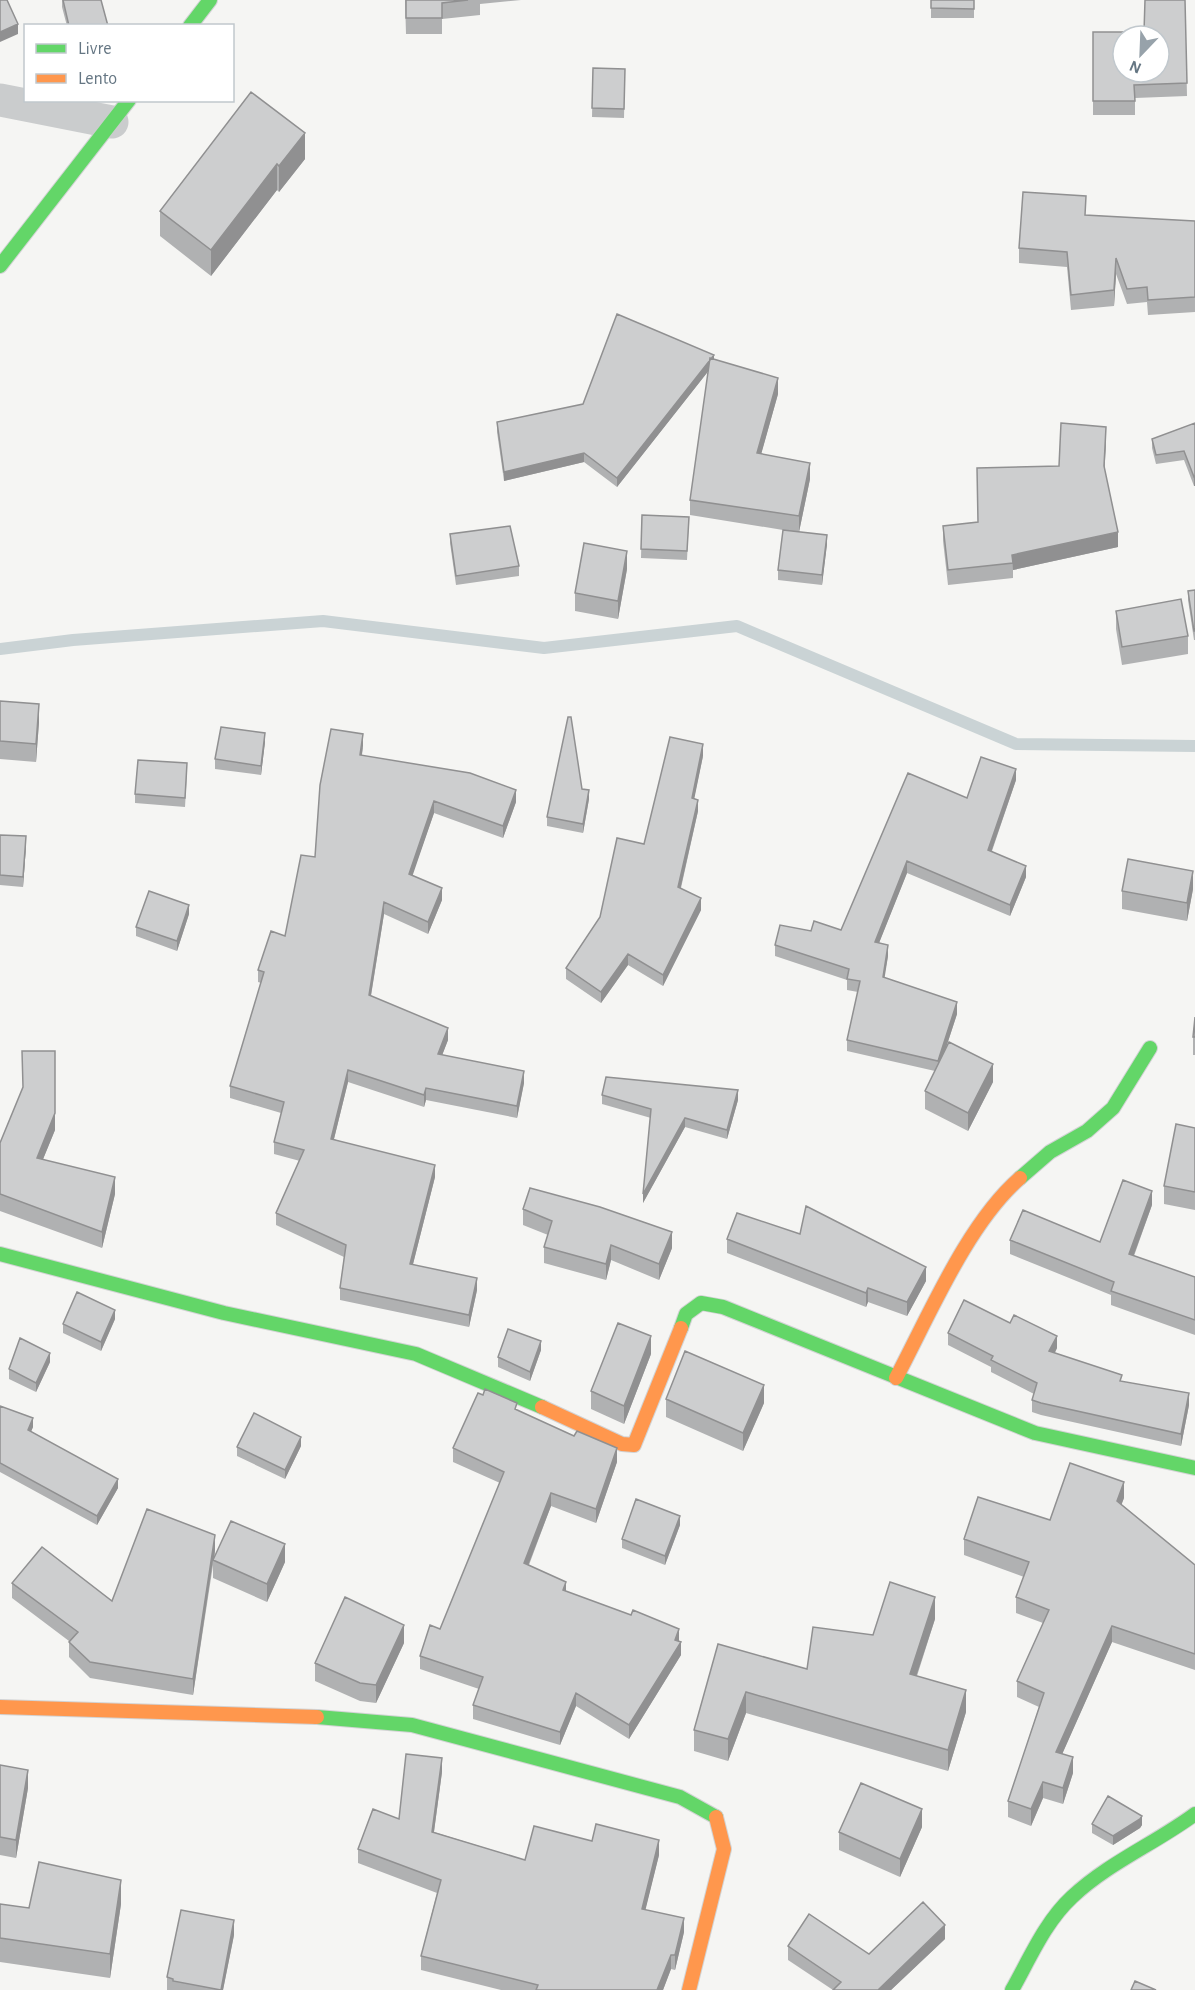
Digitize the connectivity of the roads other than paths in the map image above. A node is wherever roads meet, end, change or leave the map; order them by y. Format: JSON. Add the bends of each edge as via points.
{"nodes":[{"id":1,"x":210,"y":0,"type":"edge"},
{"id":2,"x":192,"y":24,"type":"edge"},
{"id":3,"x":0,"y":100,"type":"edge"},
{"id":4,"x":121,"y":111,"type":"edge"},
{"id":5,"x":0,"y":266,"type":"edge"},
{"id":6,"x":1149,"y":1048,"type":"dead end"},
{"id":7,"x":0,"y":1254,"type":"edge"},
{"id":8,"x":896,"y":1378,"type":"junction"},
{"id":9,"x":1195,"y":1468,"type":"edge"},
{"id":10,"x":0,"y":1707,"type":"edge"},
{"id":11,"x":1195,"y":1814,"type":"edge"},
{"id":12,"x":689,"y":1990,"type":"edge"},
{"id":13,"x":1012,"y":1990,"type":"edge"}],
"edges":[{"from":1,"to":2,"type":"street"},
{"from":3,"to":4,"type":"street"},
{"from":4,"to":5,"type":"street"},
{"from":6,"to":8,"type":"street","via":[[1113,1108],[1087,1131],[1050,1152],[1007,1189],[964,1249]]},
{"from":7,"to":8,"type":"street","via":[[224,1313],[416,1354],[622,1444],[634,1445],[639,1439],[686,1314],[701,1303],[723,1307]]},
{"from":8,"to":9,"type":"street","via":[[1035,1433]]},
{"from":10,"to":12,"type":"street","via":[[412,1725],[680,1797],[716,1817],[724,1849]]},
{"from":11,"to":13,"type":"street","via":[[1082,1888],[1058,1911]]}]}
